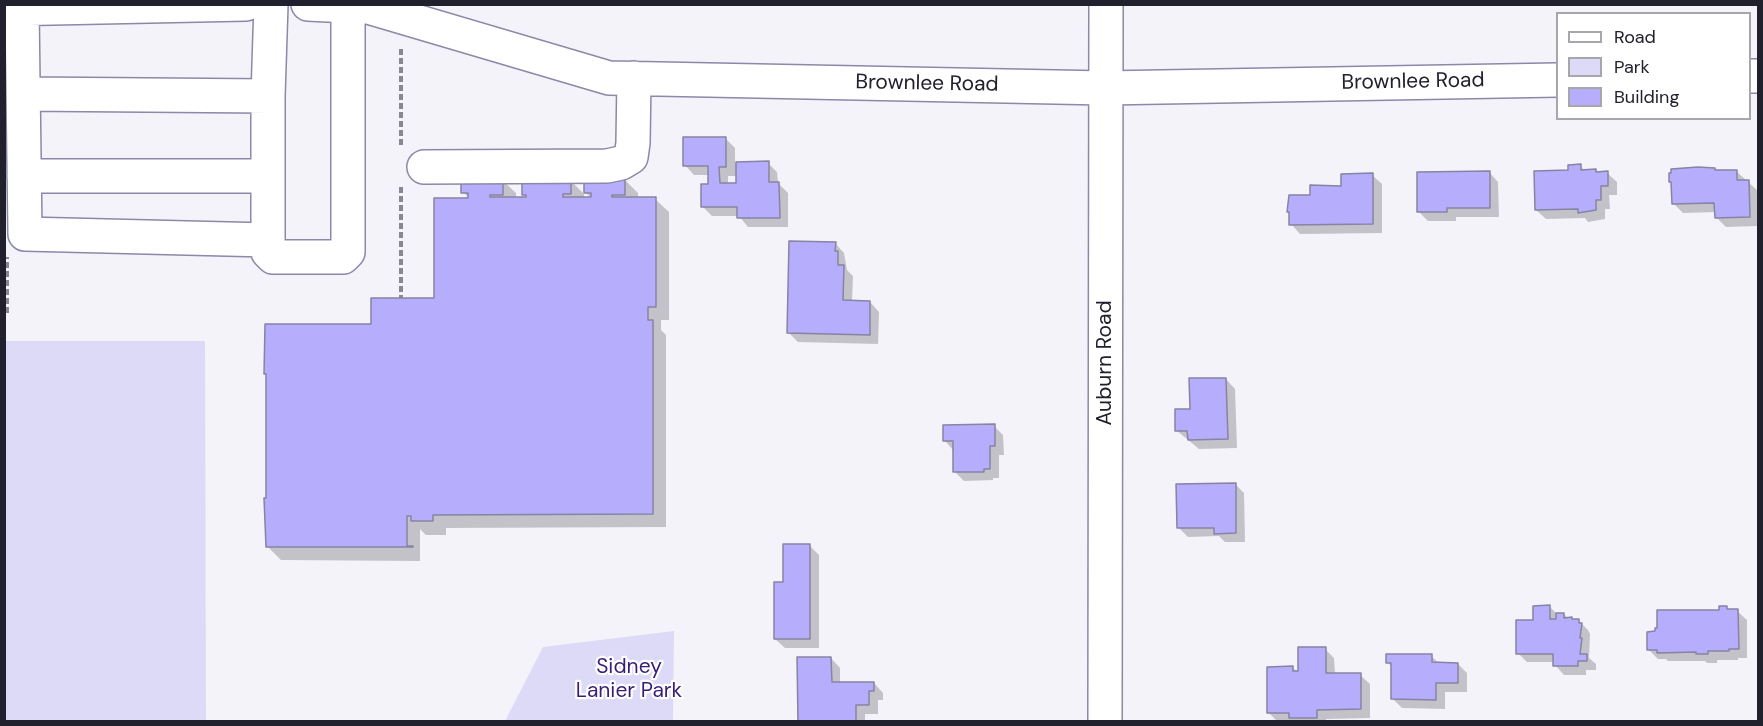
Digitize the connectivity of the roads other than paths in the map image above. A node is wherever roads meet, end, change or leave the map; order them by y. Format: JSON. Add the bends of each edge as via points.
{"nodes":[{"id":1,"x":246,"y":4,"type":"edge"},
{"id":2,"x":271,"y":4,"type":"edge"},
{"id":3,"x":308,"y":4,"type":"edge"},
{"id":4,"x":1106,"y":4,"type":"edge"},
{"id":5,"x":348,"y":5,"type":"edge"},
{"id":6,"x":166,"y":6,"type":"edge"},
{"id":7,"x":13,"y":9,"type":"edge"},
{"id":8,"x":634,"y":78,"type":"junction"},
{"id":9,"x":1556,"y":80,"type":"edge"},
{"id":10,"x":1105,"y":88,"type":"junction"},
{"id":11,"x":24,"y":94,"type":"junction"},
{"id":12,"x":268,"y":96,"type":"junction"},
{"id":13,"x":424,"y":167,"type":"dead end"},
{"id":14,"x":24,"y":176,"type":"junction"},
{"id":15,"x":268,"y":176,"type":"junction"},
{"id":16,"x":268,"y":246,"type":"junction"},
{"id":17,"x":1105,"y":722,"type":"edge"}],
"edges":[{"from":1,"to":6,"type":"street"},
{"from":2,"to":12,"type":"street"},
{"from":3,"to":5,"type":"street","name":"Brownlee Road"},
{"from":4,"to":10,"type":"street","name":"Auburn Road"},
{"from":5,"to":8,"type":"street","name":"Brownlee Road","via":[[368,7],[609,78]]},
{"from":5,"to":16,"type":"street","via":[[348,252],[343,257],[273,257]]},
{"from":6,"to":7,"type":"street"},
{"from":7,"to":11,"type":"street"},
{"from":8,"to":10,"type":"street","name":"Brownlee Road"},
{"from":8,"to":13,"type":"street","via":[[631,157],[621,163]]},
{"from":9,"to":10,"type":"street","name":"Brownlee Road"},
{"from":10,"to":17,"type":"street","name":"Auburn Road"},
{"from":11,"to":12,"type":"street"},
{"from":11,"to":14,"type":"street"},
{"from":12,"to":15,"type":"street"},
{"from":14,"to":15,"type":"street"},
{"from":14,"to":16,"type":"street","via":[[25,234]]},
{"from":15,"to":16,"type":"street"}]}
